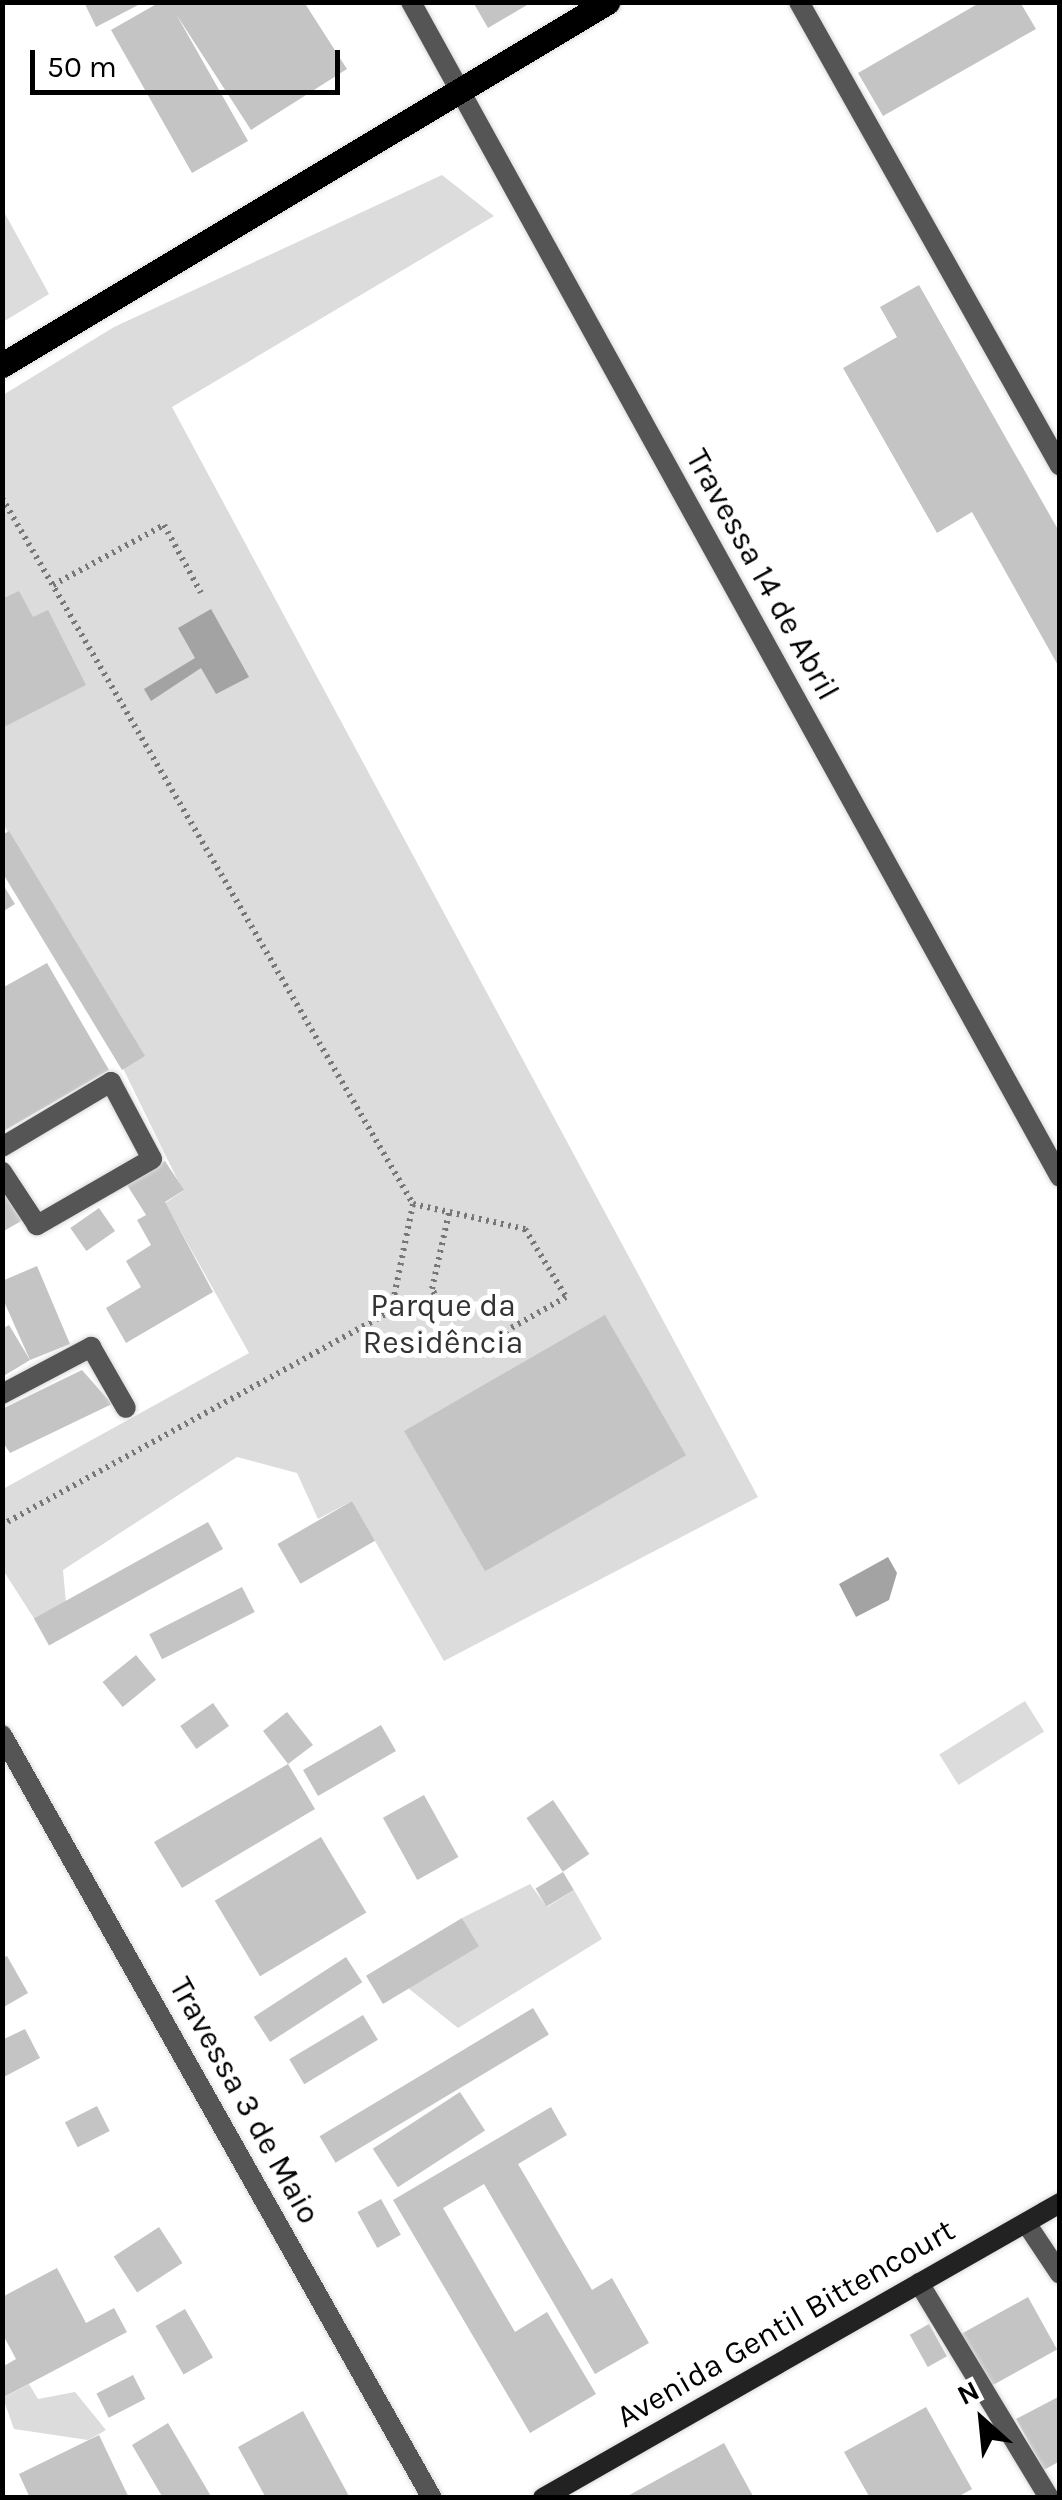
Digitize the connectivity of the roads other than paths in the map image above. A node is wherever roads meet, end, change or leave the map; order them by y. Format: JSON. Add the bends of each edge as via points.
{"nodes":[{"id":1,"x":411,"y":2,"type":"edge"},
{"id":2,"x":607,"y":2,"type":"edge"},
{"id":3,"x":799,"y":2,"type":"edge"},
{"id":4,"x":460,"y":86,"type":"junction"},
{"id":5,"x":2,"y":366,"type":"edge"},
{"id":6,"x":1060,"y":466,"type":"edge"},
{"id":7,"x":2,"y":1146,"type":"edge"},
{"id":8,"x":2,"y":1172,"type":"edge"},
{"id":9,"x":1060,"y":1177,"type":"edge"},
{"id":10,"x":2,"y":1394,"type":"edge"},
{"id":11,"x":126,"y":1408,"type":"dead end"},
{"id":12,"x":2,"y":1734,"type":"edge"},
{"id":13,"x":1060,"y":2204,"type":"edge"},
{"id":14,"x":1026,"y":2222,"type":"junction"},
{"id":15,"x":1060,"y":2274,"type":"edge"},
{"id":16,"x":920,"y":2283,"type":"junction"},
{"id":17,"x":432,"y":2498,"type":"edge"},
{"id":18,"x":543,"y":2498,"type":"edge"},
{"id":19,"x":1049,"y":2498,"type":"edge"}],
"edges":[{"from":1,"to":4,"type":"street","name":"Travessa 14 de Abril"},
{"from":2,"to":4,"type":"main road"},
{"from":3,"to":6,"type":"street"},
{"from":4,"to":5,"type":"main road"},
{"from":4,"to":9,"type":"street","name":"Travessa 14 de Abril"},
{"from":7,"to":8,"type":"street","via":[[111,1082],[152,1159],[37,1226]]},
{"from":10,"to":11,"type":"street","via":[[91,1347]]},
{"from":12,"to":17,"type":"street","name":"Travessa 3 de Maio"},
{"from":13,"to":14,"type":"main road","name":"Avenida Gentil Bittencourt"},
{"from":14,"to":15,"type":"street"},
{"from":14,"to":16,"type":"main road","name":"Avenida Gentil Bittencourt"},
{"from":16,"to":18,"type":"main road","name":"Avenida Gentil Bittencourt"},
{"from":16,"to":19,"type":"street"}]}
